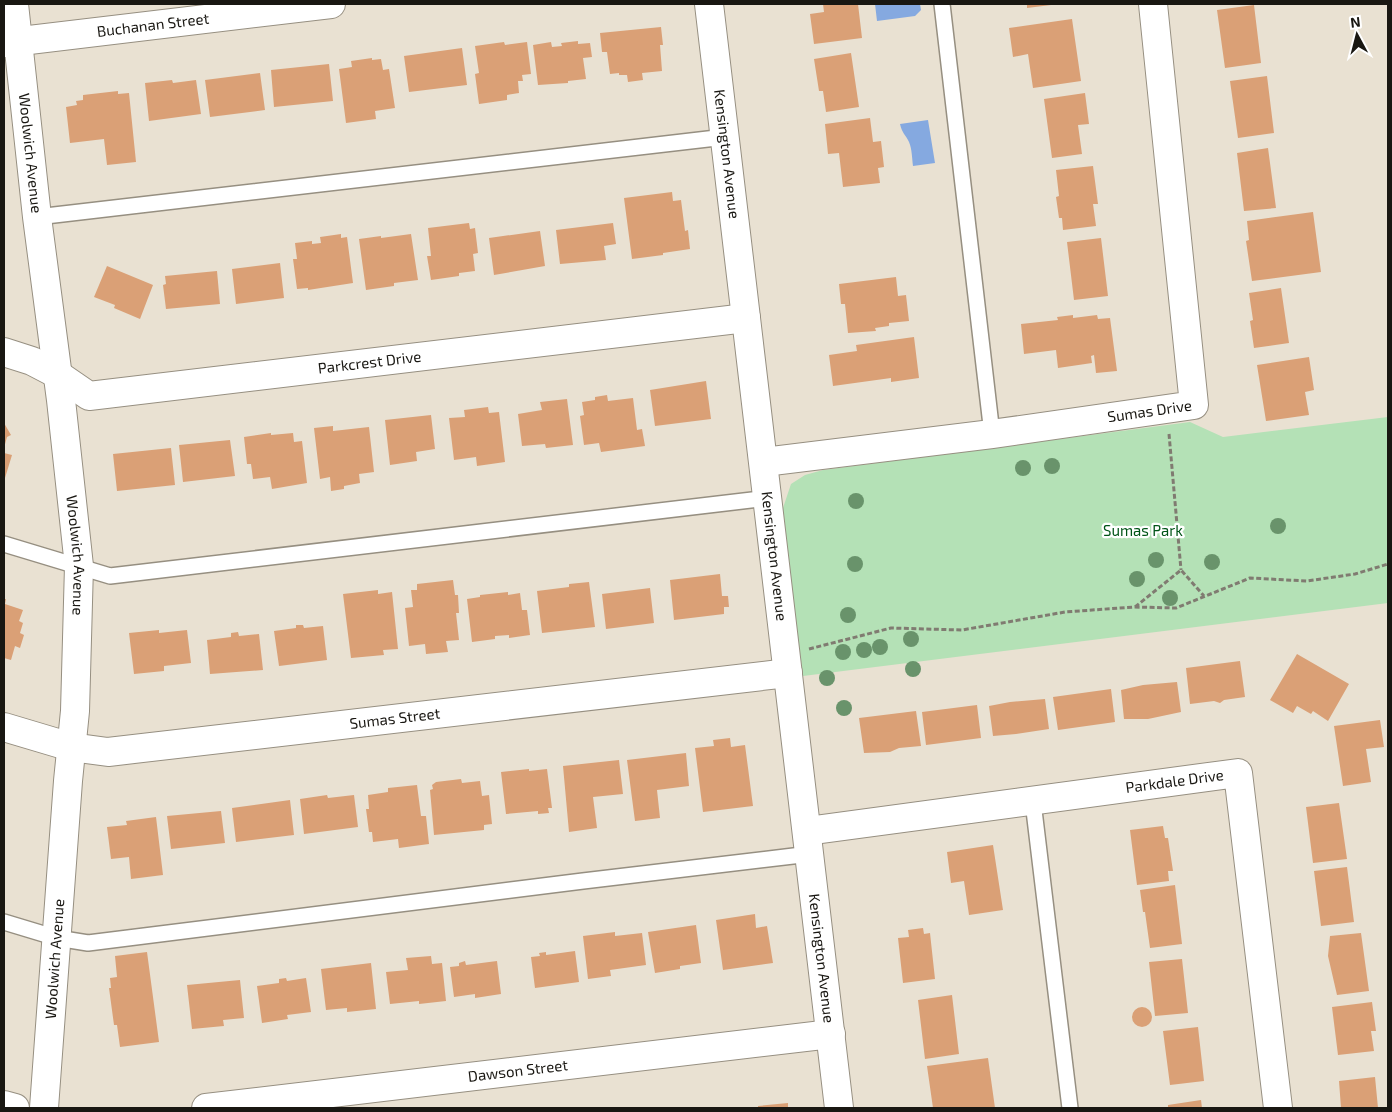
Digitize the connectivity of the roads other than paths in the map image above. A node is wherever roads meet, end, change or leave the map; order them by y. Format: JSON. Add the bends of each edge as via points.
{"nodes":[{"id":1,"x":14,"y":4,"type":"edge"},
{"id":2,"x":331,"y":4,"type":"edge"},
{"id":3,"x":709,"y":4,"type":"edge"},
{"id":4,"x":942,"y":4,"type":"edge"},
{"id":5,"x":1153,"y":4,"type":"edge"},
{"id":6,"x":11,"y":42,"type":"edge"},
{"id":7,"x":725,"y":137,"type":"junction"},
{"id":8,"x":37,"y":217,"type":"junction"},
{"id":9,"x":746,"y":318,"type":"junction"},
{"id":10,"x":4,"y":352,"type":"edge"},
{"id":11,"x":57,"y":374,"type":"junction"},
{"id":12,"x":992,"y":434,"type":"junction"},
{"id":13,"x":764,"y":462,"type":"junction"},
{"id":14,"x":768,"y":498,"type":"junction"},
{"id":15,"x":4,"y":544,"type":"edge"},
{"id":16,"x":79,"y":566,"type":"junction"},
{"id":17,"x":795,"y":662,"type":"junction"},
{"id":18,"x":4,"y":727,"type":"edge"},
{"id":19,"x":71,"y":747,"type":"junction"},
{"id":20,"x":1033,"y":802,"type":"junction"},
{"id":21,"x":808,"y":843,"type":"junction"},
{"id":22,"x":4,"y":922,"type":"edge"},
{"id":23,"x":57,"y":938,"type":"junction"},
{"id":24,"x":830,"y":1034,"type":"junction"},
{"id":25,"x":4,"y":1105,"type":"edge"},
{"id":26,"x":15,"y":1108,"type":"edge"},
{"id":27,"x":44,"y":1108,"type":"edge"},
{"id":28,"x":206,"y":1108,"type":"edge"},
{"id":29,"x":839,"y":1108,"type":"edge"},
{"id":30,"x":1070,"y":1108,"type":"edge"},
{"id":31,"x":1278,"y":1108,"type":"edge"}],
"edges":[{"from":1,"to":6,"type":"street","name":"Woolwich Avenue"},
{"from":2,"to":6,"type":"street","name":"Buchanan Street"},
{"from":3,"to":7,"type":"street","name":"Kensington Avenue"},
{"from":4,"to":12,"type":"lane"},
{"from":5,"to":12,"type":"street","name":"Sumas Drive","via":[[1194,405]]},
{"from":6,"to":8,"type":"street","name":"Woolwich Avenue"},
{"from":7,"to":8,"type":"lane"},
{"from":7,"to":9,"type":"street","name":"Kensington Avenue"},
{"from":8,"to":11,"type":"street","name":"Woolwich Avenue"},
{"from":9,"to":11,"type":"street","name":"Parkcrest Drive","via":[[89,396]]},
{"from":9,"to":13,"type":"street","name":"Kensington Avenue"},
{"from":10,"to":11,"type":"street","name":"Parkcrest Drive","via":[[28,359]]},
{"from":11,"to":16,"type":"street","name":"Woolwich Avenue"},
{"from":12,"to":13,"type":"street","name":"Sumas Drive"},
{"from":13,"to":14,"type":"street","name":"Kensington Avenue"},
{"from":14,"to":16,"type":"lane","via":[[110,576]]},
{"from":14,"to":17,"type":"street","name":"Kensington Avenue"},
{"from":15,"to":16,"type":"lane"},
{"from":16,"to":19,"type":"street","name":"Woolwich Avenue"},
{"from":17,"to":19,"type":"street","name":"Sumas Street","via":[[108,752]]},
{"from":17,"to":21,"type":"street","name":"Kensington Avenue"},
{"from":18,"to":19,"type":"street","name":"Sumas Street"},
{"from":19,"to":23,"type":"street","name":"Woolwich Avenue"},
{"from":20,"to":21,"type":"street","name":"Parkdale Drive"},
{"from":20,"to":30,"type":"lane"},
{"from":20,"to":31,"type":"street","name":"Parkdale Drive","via":[[1238,773]]},
{"from":21,"to":23,"type":"lane","via":[[584,880],[88,943]]},
{"from":21,"to":24,"type":"street","name":"Kensington Avenue"},
{"from":22,"to":23,"type":"lane"},
{"from":23,"to":27,"type":"street","name":"Woolwich Avenue"},
{"from":24,"to":28,"type":"street","name":"Dawson Street"},
{"from":24,"to":29,"type":"street","name":"Kensington Avenue"},
{"from":25,"to":26,"type":"street"}]}
